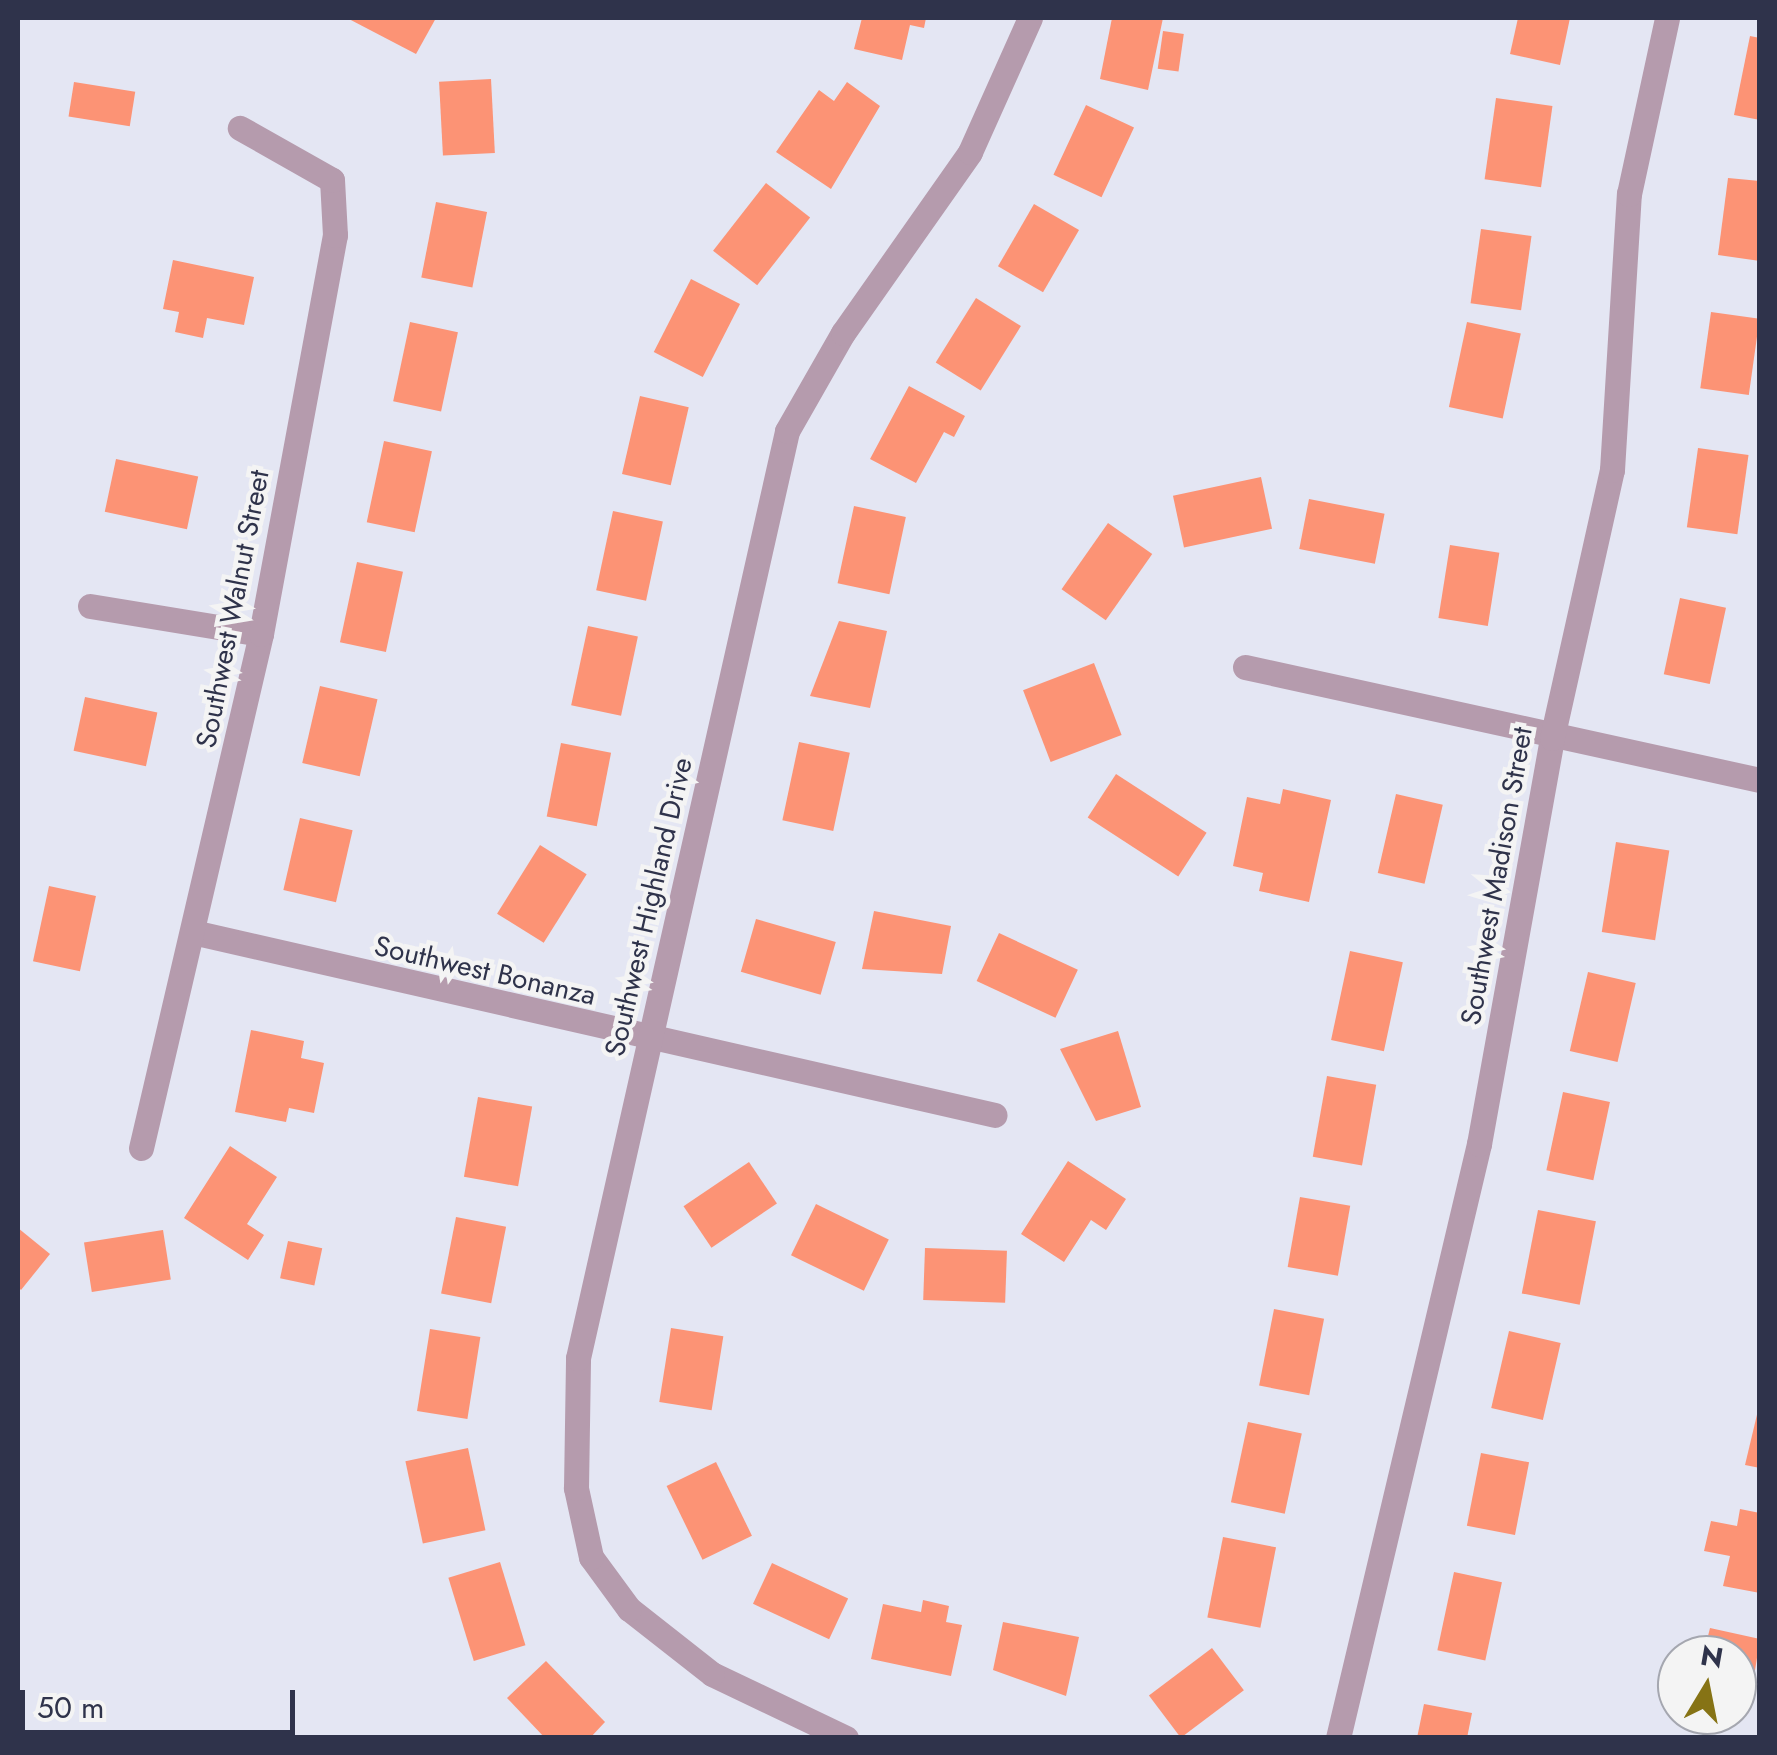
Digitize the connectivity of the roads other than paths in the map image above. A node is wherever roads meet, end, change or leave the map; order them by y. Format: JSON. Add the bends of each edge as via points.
{"nodes":[{"id":1,"x":1030,"y":18,"type":"edge"},
{"id":2,"x":1667,"y":18,"type":"edge"},
{"id":3,"x":240,"y":128,"type":"dead end"},
{"id":4,"x":90,"y":606,"type":"dead end"},
{"id":5,"x":261,"y":634,"type":"junction"},
{"id":6,"x":1245,"y":667,"type":"dead end"},
{"id":7,"x":1552,"y":738,"type":"junction"},
{"id":8,"x":1760,"y":780,"type":"edge"},
{"id":9,"x":196,"y":933,"type":"junction"},
{"id":10,"x":650,"y":1040,"type":"junction"},
{"id":11,"x":995,"y":1115,"type":"dead end"},
{"id":12,"x":141,"y":1148,"type":"dead end"},
{"id":13,"x":846,"y":1738,"type":"edge"},
{"id":14,"x":1338,"y":1738,"type":"edge"}],
"edges":[{"from":1,"to":10,"type":"street","name":"Southwest Highland Drive","via":[[970,152],[843,333],[787,431]]},
{"from":2,"to":7,"type":"street","name":"Southwest Madison Street","via":[[1629,194],[1612,470]]},
{"from":3,"to":5,"type":"street","name":"Southwest Walnut Street","via":[[332,180],[335,234]]},
{"from":4,"to":5,"type":"street"},
{"from":5,"to":9,"type":"street","name":"Southwest Walnut Street"},
{"from":6,"to":7,"type":"street"},
{"from":7,"to":8,"type":"street"},
{"from":7,"to":14,"type":"street","name":"Southwest Madison Street","via":[[1479,1144]]},
{"from":9,"to":10,"type":"street","name":"Southwest Bonanza"},
{"from":9,"to":12,"type":"street","name":"Southwest Walnut Street"},
{"from":10,"to":11,"type":"street","name":"Southwest Bonanza"},
{"from":10,"to":13,"type":"street","name":"Southwest Highland Drive","via":[[578,1358],[576,1488],[591,1557],[629,1609],[712,1674]]}]}
